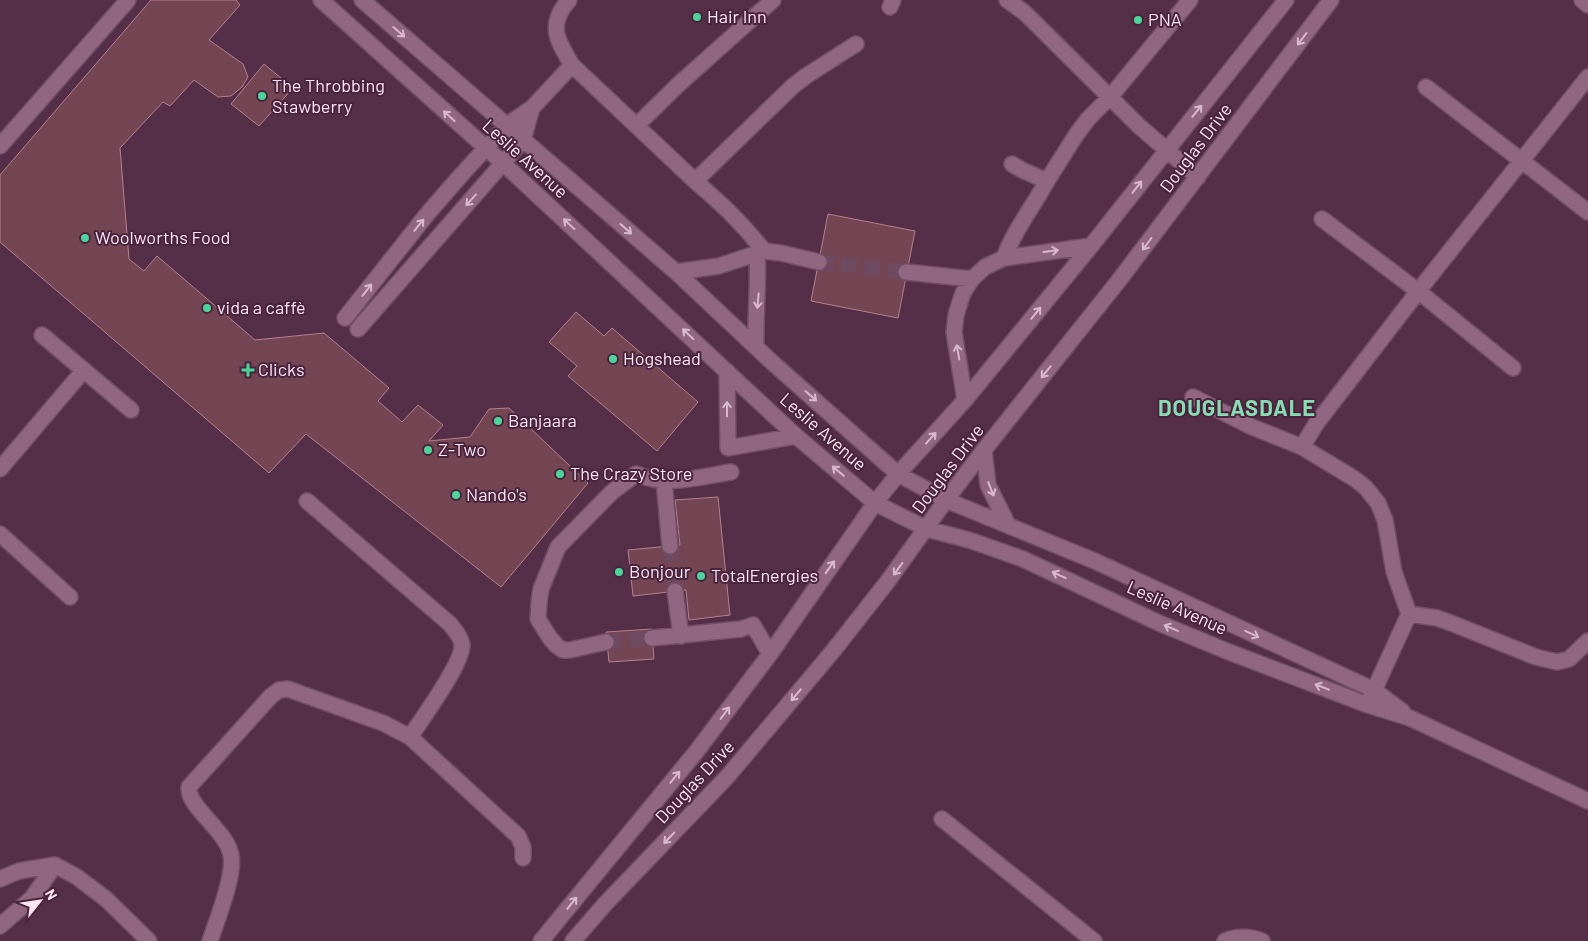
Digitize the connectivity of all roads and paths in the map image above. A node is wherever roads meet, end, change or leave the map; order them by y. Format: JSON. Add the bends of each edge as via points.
{"nodes":[{"id":1,"x":128,"y":0,"type":"edge"},
{"id":2,"x":321,"y":0,"type":"edge"},
{"id":3,"x":362,"y":0,"type":"edge"},
{"id":4,"x":569,"y":0,"type":"edge"},
{"id":5,"x":772,"y":0,"type":"edge"},
{"id":6,"x":1007,"y":0,"type":"edge"},
{"id":7,"x":1190,"y":0,"type":"edge"},
{"id":8,"x":1286,"y":0,"type":"edge"},
{"id":9,"x":1332,"y":0,"type":"edge"},
{"id":10,"x":1582,"y":0,"type":"edge"},
{"id":11,"x":1588,"y":5,"type":"edge"},
{"id":12,"x":856,"y":44,"type":"dead end"},
{"id":13,"x":572,"y":65,"type":"junction"},
{"id":14,"x":1588,"y":77,"type":"edge"},
{"id":15,"x":1426,"y":86,"type":"dead end"},
{"id":16,"x":1110,"y":97,"type":"junction"},
{"id":17,"x":532,"y":108,"type":"junction"},
{"id":18,"x":506,"y":125,"type":"junction"},
{"id":19,"x":636,"y":125,"type":"junction"},
{"id":20,"x":523,"y":140,"type":"junction"},
{"id":21,"x":0,"y":146,"type":"edge"},
{"id":22,"x":486,"y":149,"type":"junction"},
{"id":23,"x":1167,"y":149,"type":"junction"},
{"id":24,"x":1522,"y":160,"type":"junction"},
{"id":25,"x":504,"y":164,"type":"junction"},
{"id":26,"x":1012,"y":164,"type":"dead end"},
{"id":27,"x":1198,"y":177,"type":"junction"},
{"id":28,"x":1048,"y":180,"type":"junction"},
{"id":29,"x":696,"y":181,"type":"junction"},
{"id":30,"x":1588,"y":212,"type":"edge"},
{"id":31,"x":1322,"y":218,"type":"dead end"},
{"id":32,"x":1091,"y":246,"type":"junction"},
{"id":33,"x":760,"y":253,"type":"junction"},
{"id":34,"x":1004,"y":258,"type":"junction"},
{"id":35,"x":819,"y":262,"type":"tunnel mouth"},
{"id":36,"x":676,"y":272,"type":"junction"},
{"id":37,"x":906,"y":272,"type":"tunnel mouth"},
{"id":38,"x":972,"y":279,"type":"junction"},
{"id":39,"x":1418,"y":292,"type":"junction"},
{"id":40,"x":345,"y":318,"type":"dead end"},
{"id":41,"x":358,"y":329,"type":"dead end"},
{"id":42,"x":42,"y":335,"type":"dead end"},
{"id":43,"x":756,"y":347,"type":"junction"},
{"id":44,"x":1513,"y":368,"type":"dead end"},
{"id":45,"x":84,"y":370,"type":"junction"},
{"id":46,"x":727,"y":371,"type":"junction"},
{"id":47,"x":1193,"y":397,"type":"dead end"},
{"id":48,"x":965,"y":400,"type":"junction"},
{"id":49,"x":131,"y":410,"type":"dead end"},
{"id":50,"x":796,"y":436,"type":"junction"},
{"id":51,"x":1302,"y":447,"type":"junction"},
{"id":52,"x":984,"y":450,"type":"junction"},
{"id":53,"x":0,"y":469,"type":"edge"},
{"id":54,"x":731,"y":472,"type":"dead end"},
{"id":55,"x":898,"y":474,"type":"junction"},
{"id":56,"x":664,"y":481,"type":"junction"},
{"id":57,"x":307,"y":500,"type":"dead end"},
{"id":58,"x":946,"y":500,"type":"junction"},
{"id":59,"x":875,"y":503,"type":"junction"},
{"id":60,"x":1008,"y":525,"type":"junction"},
{"id":61,"x":926,"y":529,"type":"junction"},
{"id":62,"x":0,"y":534,"type":"edge"},
{"id":63,"x":670,"y":546,"type":"tunnel mouth"},
{"id":64,"x":675,"y":591,"type":"tunnel mouth"},
{"id":65,"x":70,"y":597,"type":"dead end"},
{"id":66,"x":1409,"y":614,"type":"junction"},
{"id":67,"x":681,"y":636,"type":"junction"},
{"id":68,"x":652,"y":638,"type":"tunnel mouth"},
{"id":69,"x":1588,"y":641,"type":"edge"},
{"id":70,"x":606,"y":642,"type":"tunnel mouth"},
{"id":71,"x":770,"y":654,"type":"junction"},
{"id":72,"x":1374,"y":690,"type":"junction"},
{"id":73,"x":1368,"y":705,"type":"junction"},
{"id":74,"x":1410,"y":718,"type":"junction"},
{"id":75,"x":410,"y":737,"type":"junction"},
{"id":76,"x":1588,"y":801,"type":"edge"},
{"id":77,"x":942,"y":819,"type":"dead end"},
{"id":78,"x":523,"y":858,"type":"dead end"},
{"id":79,"x":54,"y":865,"type":"junction"},
{"id":80,"x":0,"y":879,"type":"edge"},
{"id":81,"x":0,"y":926,"type":"edge"},
{"id":82,"x":149,"y":941,"type":"edge"},
{"id":83,"x":210,"y":941,"type":"edge"},
{"id":84,"x":541,"y":941,"type":"edge"},
{"id":85,"x":573,"y":941,"type":"edge"},
{"id":86,"x":1094,"y":941,"type":"edge"},
{"id":87,"x":1225,"y":941,"type":"edge"},
{"id":88,"x":1262,"y":941,"type":"edge"}],
"edges":[{"from":1,"to":21,"type":"street"},
{"from":22,"to":2,"type":"street","name":"Leslie Avenue","one_way":true},
{"from":3,"to":18,"type":"street","name":"Leslie Avenue","one_way":true},
{"from":4,"to":13,"type":"street","via":[[560,11],[555,28]]},
{"from":5,"to":19,"type":"street"},
{"from":6,"to":16,"type":"street","via":[[1031,19]]},
{"from":7,"to":16,"type":"street"},
{"from":23,"to":8,"type":"street","name":"Douglas Drive","one_way":true},
{"from":9,"to":27,"type":"street","name":"Douglas Drive","one_way":true},
{"from":10,"to":11,"type":"street"},
{"from":12,"to":29,"type":"street","via":[[799,81]]},
{"from":13,"to":17,"type":"street"},
{"from":13,"to":19,"type":"street"},
{"from":14,"to":24,"type":"street"},
{"from":15,"to":24,"type":"street"},
{"from":16,"to":23,"type":"street"},
{"from":16,"to":28,"type":"street","via":[[1076,135]]},
{"from":17,"to":18,"type":"street"},
{"from":17,"to":20,"type":"street"},
{"from":18,"to":20,"type":"street","name":"Leslie Avenue"},
{"from":18,"to":22,"type":"street"},
{"from":19,"to":29,"type":"street"},
{"from":20,"to":25,"type":"street"},
{"from":20,"to":36,"type":"street","name":"Leslie Avenue","one_way":true},
{"from":22,"to":25,"type":"street","name":"Leslie Avenue"},
{"from":40,"to":22,"type":"street","one_way":true,"via":[[428,213]]},
{"from":23,"to":27,"type":"street"},
{"from":32,"to":23,"type":"street","name":"Douglas Drive","one_way":true},
{"from":24,"to":30,"type":"street"},
{"from":24,"to":39,"type":"street"},
{"from":25,"to":41,"type":"street","one_way":true},
{"from":46,"to":25,"type":"street","name":"Leslie Avenue","one_way":true},
{"from":26,"to":28,"type":"street"},
{"from":27,"to":52,"type":"street","name":"Douglas Drive","one_way":true},
{"from":28,"to":34,"type":"street","via":[[1012,237]]},
{"from":29,"to":33,"type":"street","via":[[737,219]]},
{"from":31,"to":39,"type":"street"},
{"from":34,"to":32,"type":"street","one_way":true},
{"from":48,"to":32,"type":"street","name":"Douglas Drive","one_way":true},
{"from":33,"to":35,"type":"street","via":[[781,253]]},
{"from":33,"to":36,"type":"street","via":[[719,266]]},
{"from":33,"to":43,"type":"street","one_way":true},
{"from":34,"to":38,"type":"street","via":[[985,267]]},
{"from":36,"to":43,"type":"street","name":"Leslie Avenue"},
{"from":37,"to":38,"type":"street"},
{"from":48,"to":38,"type":"street","one_way":true,"via":[[954,332],[963,293]]},
{"from":39,"to":44,"type":"street"},
{"from":39,"to":51,"type":"street","via":[[1316,424]]},
{"from":42,"to":45,"type":"street"},
{"from":43,"to":55,"type":"street","name":"Leslie Avenue","one_way":true},
{"from":45,"to":49,"type":"street"},
{"from":45,"to":53,"type":"street"},
{"from":46,"to":50,"type":"street","name":"Leslie Avenue"},
{"from":50,"to":46,"type":"street","one_way":true,"via":[[728,448]]},
{"from":47,"to":51,"type":"street","via":[[1252,427]]},
{"from":55,"to":48,"type":"street","name":"Douglas Drive","one_way":true},
{"from":59,"to":50,"type":"street","name":"Leslie Avenue","one_way":true},
{"from":51,"to":66,"type":"street","via":[[1355,479],[1378,503],[1385,520],[1394,572]]},
{"from":52,"to":58,"type":"street","name":"Douglas Drive"},
{"from":52,"to":60,"type":"street","one_way":true,"via":[[988,485]]},
{"from":54,"to":56,"type":"street"},
{"from":55,"to":58,"type":"street","name":"Leslie Avenue"},
{"from":55,"to":59,"type":"street","name":"Douglas Drive"},
{"from":56,"to":63,"type":"street"},
{"from":56,"to":70,"type":"street","via":[[636,474],[612,492],[558,547],[541,590],[538,619],[557,646],[570,650]]},
{"from":57,"to":75,"type":"street","via":[[450,624],[462,644],[449,676]]},
{"from":58,"to":60,"type":"street","name":"Leslie Avenue"},
{"from":58,"to":61,"type":"street","name":"Douglas Drive"},
{"from":59,"to":61,"type":"street","name":"Leslie Avenue"},
{"from":71,"to":59,"type":"street","name":"Douglas Drive","one_way":true},
{"from":60,"to":72,"type":"street","name":"Leslie Avenue","one_way":true,"via":[[1097,562]]},
{"from":73,"to":61,"type":"street","name":"Leslie Avenue","one_way":true,"via":[[1164,625],[1023,559]]},
{"from":61,"to":85,"type":"street","name":"Douglas Drive","one_way":true,"via":[[833,651],[727,778]]},
{"from":62,"to":65,"type":"street"},
{"from":64,"to":67,"type":"street"},
{"from":66,"to":69,"type":"street","via":[[1444,621],[1557,662],[1569,659]]},
{"from":66,"to":72,"type":"street"},
{"from":67,"to":68,"type":"street"},
{"from":67,"to":71,"type":"street","via":[[753,625]]},
{"from":84,"to":71,"type":"street","name":"Douglas Drive","one_way":true,"via":[[696,752]]},
{"from":72,"to":73,"type":"street"},
{"from":72,"to":74,"type":"street","name":"Leslie Avenue"},
{"from":73,"to":74,"type":"street","name":"Leslie Avenue"},
{"from":74,"to":76,"type":"street","name":"Leslie Avenue"},
{"from":75,"to":78,"type":"street","via":[[518,836]]},
{"from":75,"to":83,"type":"street","via":[[383,723],[288,689],[279,690],[271,696],[189,788],[188,794],[220,833],[231,854],[231,874]]},
{"from":77,"to":86,"type":"street"},
{"from":79,"to":80,"type":"street","via":[[19,871]]},
{"from":79,"to":81,"type":"street","via":[[32,898]]},
{"from":79,"to":82,"type":"street","via":[[77,877],[106,899]]},
{"from":87,"to":88,"type":"street","via":[[1238,937]]}]}
